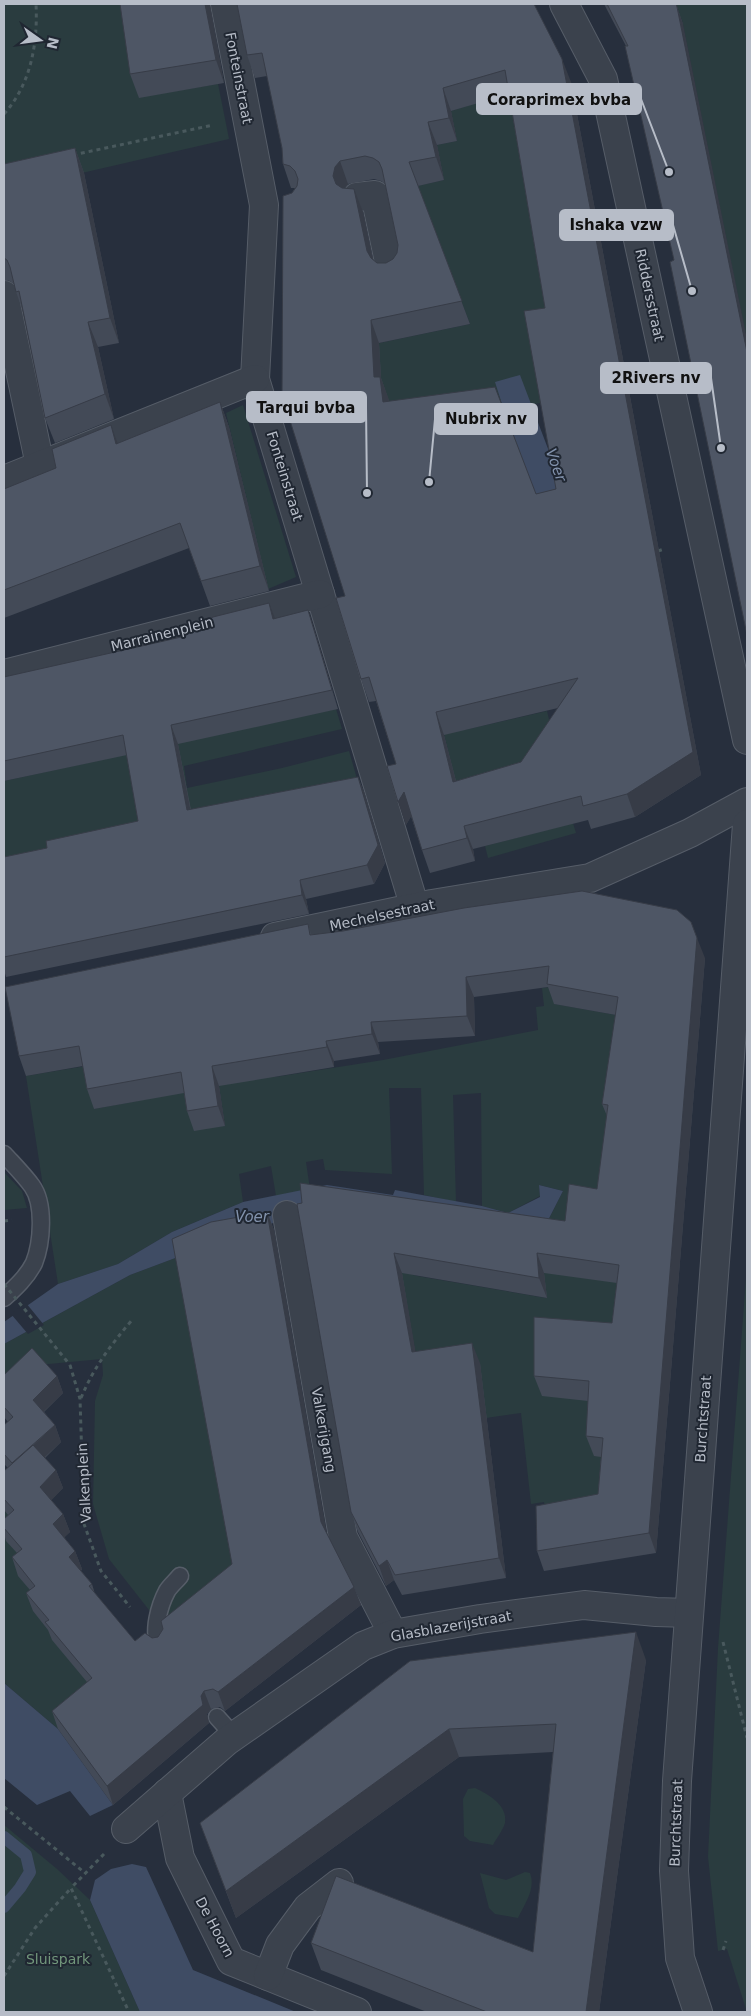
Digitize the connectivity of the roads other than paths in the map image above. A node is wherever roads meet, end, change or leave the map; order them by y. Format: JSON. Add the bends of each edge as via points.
{"nodes":[{"id":1,"x":225,"y":4,"type":"edge"},
{"id":2,"x":564,"y":4,"type":"edge"},
{"id":3,"x":357,"y":197,"type":"edge"},
{"id":4,"x":391,"y":271,"type":"edge"},
{"id":5,"x":4,"y":295,"type":"edge"},
{"id":6,"x":255,"y":379,"type":"junction"},
{"id":7,"x":40,"y":465,"type":"junction"},
{"id":8,"x":4,"y":480,"type":"edge"},
{"id":9,"x":320,"y":594,"type":"junction"},
{"id":10,"x":4,"y":674,"type":"edge"},
{"id":11,"x":747,"y":740,"type":"edge"},
{"id":12,"x":747,"y":802,"type":"edge"},
{"id":13,"x":747,"y":824,"type":"edge"},
{"id":14,"x":415,"y":908,"type":"junction"},
{"id":15,"x":254,"y":942,"type":"edge"},
{"id":16,"x":4,"y":1154,"type":"edge"},
{"id":17,"x":287,"y":1215,"type":"dead end"},
{"id":18,"x":4,"y":1298,"type":"edge"},
{"id":19,"x":180,"y":1576,"type":"dead end"},
{"id":20,"x":689,"y":1612,"type":"junction"},
{"id":21,"x":393,"y":1634,"type":"junction"},
{"id":22,"x":158,"y":1643,"type":"edge"},
{"id":23,"x":168,"y":1793,"type":"junction"},
{"id":24,"x":126,"y":1829,"type":"road end"},
{"id":25,"x":339,"y":1883,"type":"edge"},
{"id":26,"x":268,"y":1976,"type":"junction"},
{"id":27,"x":357,"y":2012,"type":"edge"},
{"id":28,"x":698,"y":2012,"type":"edge"}],
"edges":[{"from":1,"to":6,"type":"street","name":"Fonteinstraat","via":[[247,117],[276,204]]},
{"from":2,"to":11,"type":"street","name":"Riddersstraat","via":[[603,79]]},
{"from":3,"to":4,"type":"street","via":[[375,195]]},
{"from":5,"to":7,"type":"street"},
{"from":6,"to":7,"type":"street"},
{"from":6,"to":9,"type":"street","name":"Fonteinstraat"},
{"from":7,"to":8,"type":"street"},
{"from":9,"to":10,"type":"street","name":"Marrainenplein"},
{"from":9,"to":14,"type":"street","name":"Fonteinstraat"},
{"from":12,"to":14,"type":"street","name":"Mechelsestraat","via":[[690,833],[590,878]]},
{"from":13,"to":20,"type":"street","name":"Burchtstraat"},
{"from":14,"to":15,"type":"street","name":"Mechelsestraat"},
{"from":16,"to":18,"type":"lane","via":[[33,1188],[39,1204],[41,1234],[34,1262]]},
{"from":17,"to":21,"type":"street","name":"Valkerijgang","via":[[343,1537]]},
{"from":19,"to":22,"type":"lane","via":[[168,1590],[158,1613]]},
{"from":20,"to":21,"type":"street","name":"Glasblazerijstraat","via":[[584,1605]]},
{"from":20,"to":28,"type":"street","name":"Burchtstraat","via":[[674,1871],[680,1958]]},
{"from":21,"to":23,"type":"street","name":"Glasblazerijstraat","via":[[363,1646],[226,1726]]},
{"from":23,"to":24,"type":"street","name":"Glasblazerijstraat"},
{"from":23,"to":26,"type":"street","name":"De Hoorn","via":[[180,1858],[231,1961]]},
{"from":25,"to":26,"type":"street","via":[[308,1907],[280,1945]]},
{"from":26,"to":27,"type":"street","name":"De Hoorn"}]}
